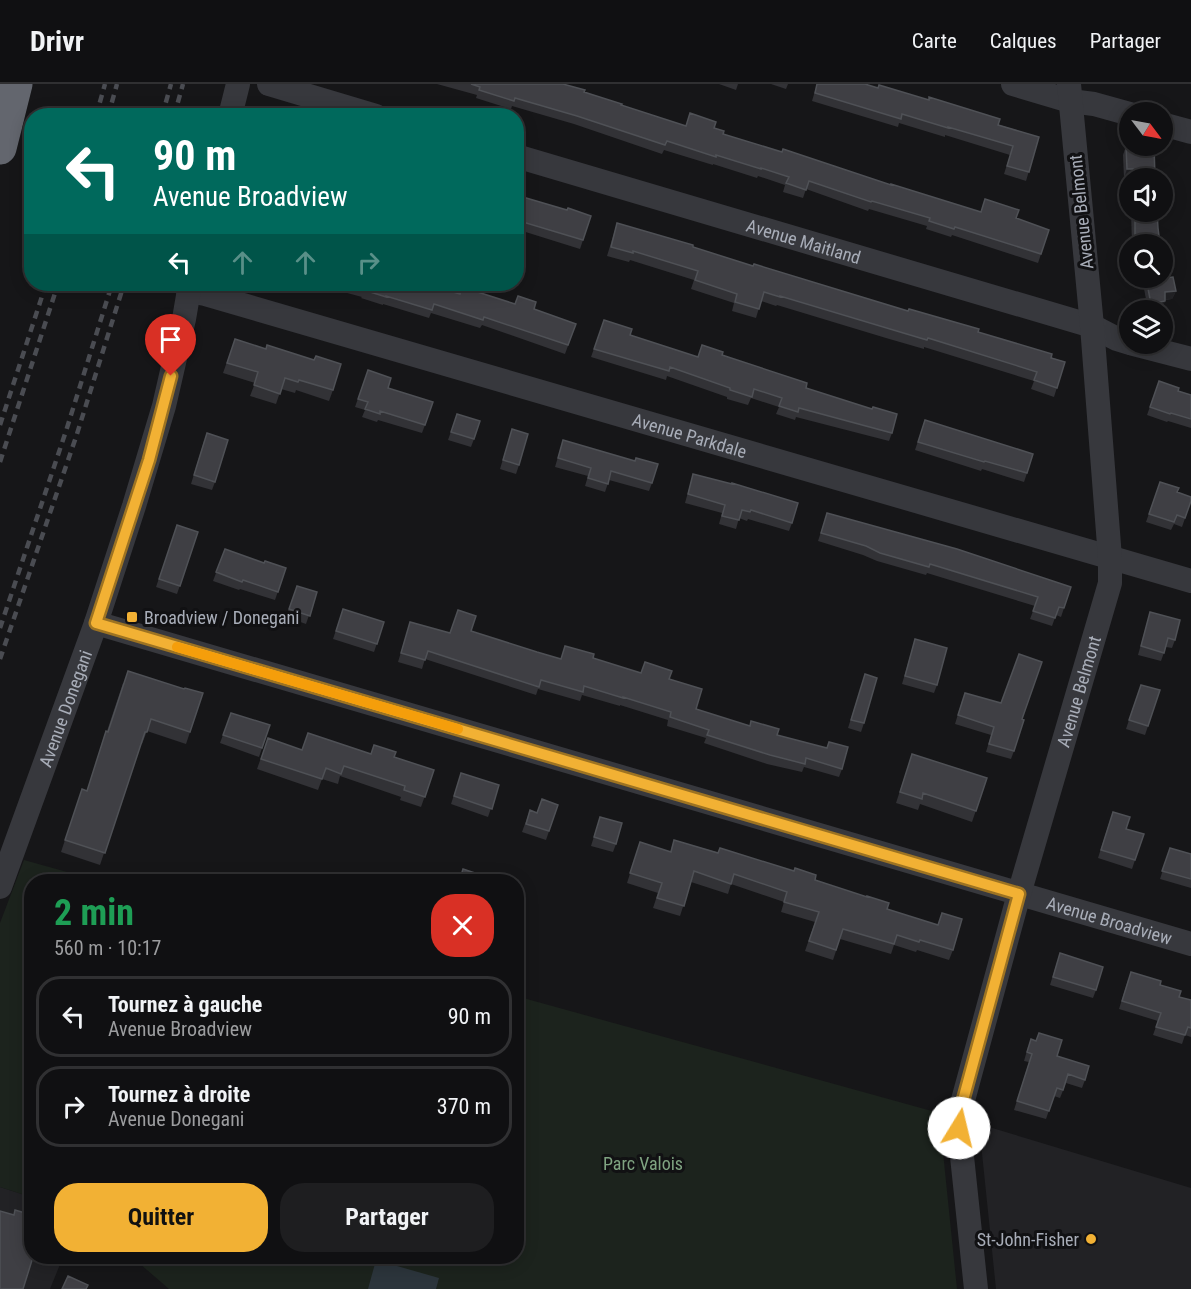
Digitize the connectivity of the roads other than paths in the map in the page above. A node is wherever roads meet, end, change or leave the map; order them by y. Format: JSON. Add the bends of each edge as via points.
{"nodes":[{"id":1,"x":16,"y":84,"type":"edge"},
{"id":2,"x":238,"y":84,"type":"edge"},
{"id":3,"x":269,"y":84,"type":"edge"},
{"id":4,"x":1013,"y":84,"type":"edge"},
{"id":5,"x":1069,"y":92,"type":"edge"},
{"id":6,"x":232,"y":108,"type":"edge"},
{"id":7,"x":349,"y":108,"type":"edge"},
{"id":8,"x":1119,"y":111,"type":"edge"},
{"id":9,"x":1173,"y":127,"type":"edge"},
{"id":10,"x":1191,"y":132,"type":"edge"},
{"id":11,"x":0,"y":148,"type":"edge"},
{"id":12,"x":524,"y":158,"type":"edge"},
{"id":13,"x":188,"y":291,"type":"edge"},
{"id":14,"x":198,"y":291,"type":"edge"},
{"id":15,"x":1092,"y":326,"type":"junction"},
{"id":16,"x":1119,"y":340,"type":"edge"},
{"id":17,"x":1172,"y":354,"type":"edge"},
{"id":18,"x":1191,"y":359,"type":"edge"},
{"id":19,"x":1110,"y":558,"type":"junction"},
{"id":20,"x":1191,"y":581,"type":"edge"},
{"id":21,"x":96,"y":623,"type":"junction"},
{"id":22,"x":0,"y":887,"type":"edge"},
{"id":23,"x":1019,"y":894,"type":"junction"},
{"id":24,"x":1191,"y":944,"type":"edge"},
{"id":25,"x":976,"y":1289,"type":"edge"}],
"edges":[{"from":1,"to":11,"type":"highway"},
{"from":2,"to":6,"type":"street"},
{"from":3,"to":7,"type":"street"},
{"from":4,"to":5,"type":"street"},
{"from":5,"to":8,"type":"street"},
{"from":5,"to":15,"type":"street","name":"Avenue Belmont"},
{"from":9,"to":10,"type":"street"},
{"from":12,"to":15,"type":"street","name":"Avenue Maitland"},
{"from":13,"to":21,"type":"street","name":"Avenue Donegani","via":[[162,414]]},
{"from":14,"to":19,"type":"street","name":"Avenue Parkdale"},
{"from":15,"to":16,"type":"street","name":"Avenue Maitland"},
{"from":15,"to":19,"type":"street","name":"Avenue Belmont"},
{"from":17,"to":18,"type":"street","name":"Avenue Maitland"},
{"from":19,"to":20,"type":"street","name":"Avenue Parkdale"},
{"from":19,"to":23,"type":"street","name":"Avenue Belmont","via":[[1110,583]]},
{"from":21,"to":22,"type":"street","name":"Avenue Donegani"},
{"from":21,"to":23,"type":"street","name":"Avenue Broadview"},
{"from":23,"to":24,"type":"street","name":"Avenue Broadview"},
{"from":23,"to":25,"type":"street","name":"Avenue Belmont","via":[[959,1115]]}]}
